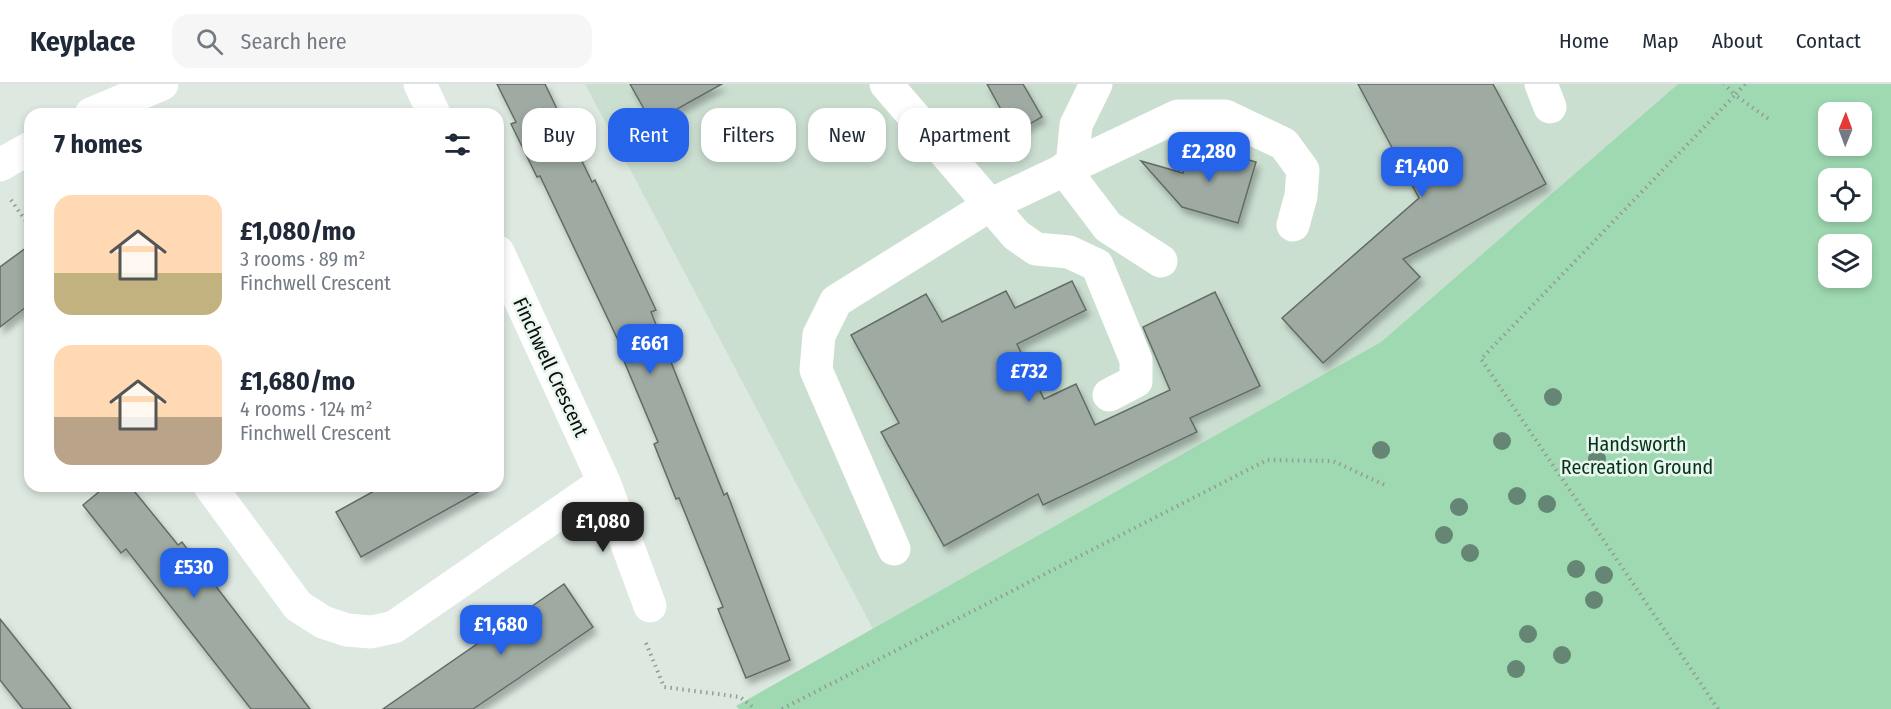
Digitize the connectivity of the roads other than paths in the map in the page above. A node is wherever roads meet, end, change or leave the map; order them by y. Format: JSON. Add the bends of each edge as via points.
{"nodes":[{"id":1,"x":162,"y":84,"type":"edge"},
{"id":2,"x":420,"y":84,"type":"edge"},
{"id":3,"x":886,"y":84,"type":"edge"},
{"id":4,"x":1096,"y":84,"type":"edge"},
{"id":5,"x":105,"y":108,"type":"edge"},
{"id":6,"x":431,"y":108,"type":"edge"},
{"id":7,"x":24,"y":155,"type":"edge"},
{"id":8,"x":1068,"y":167,"type":"junction"},
{"id":9,"x":3,"y":178,"type":"edge"},
{"id":10,"x":990,"y":205,"type":"junction"},
{"id":11,"x":1293,"y":225,"type":"dead end"},
{"id":12,"x":1161,"y":261,"type":"dead end"},
{"id":13,"x":504,"y":265,"type":"edge"},
{"id":14,"x":1109,"y":395,"type":"dead end"},
{"id":15,"x":604,"y":482,"type":"junction"},
{"id":16,"x":214,"y":492,"type":"edge"},
{"id":17,"x":894,"y":549,"type":"dead end"},
{"id":18,"x":650,"y":606,"type":"road end"}],
"edges":[{"from":1,"to":5,"type":"street"},
{"from":2,"to":6,"type":"street"},
{"from":3,"to":10,"type":"street"},
{"from":4,"to":8,"type":"street","via":[[1076,125]]},
{"from":7,"to":9,"type":"street"},
{"from":8,"to":10,"type":"street"},
{"from":8,"to":11,"type":"street","via":[[1178,116],[1225,116],[1284,144],[1303,170]]},
{"from":8,"to":12,"type":"street","via":[[1108,227]]},
{"from":10,"to":14,"type":"street","via":[[1016,235],[1036,249],[1069,252],[1097,265],[1136,360],[1136,381]]},
{"from":10,"to":17,"type":"street","via":[[836,301],[819,335],[816,370]]},
{"from":13,"to":15,"type":"street","name":"Finchwell Crescent"},
{"from":15,"to":16,"type":"street","via":[[394,627],[372,632],[347,630],[323,622],[298,606]]},
{"from":15,"to":18,"type":"street","name":"Finchwell Crescent"}]}
